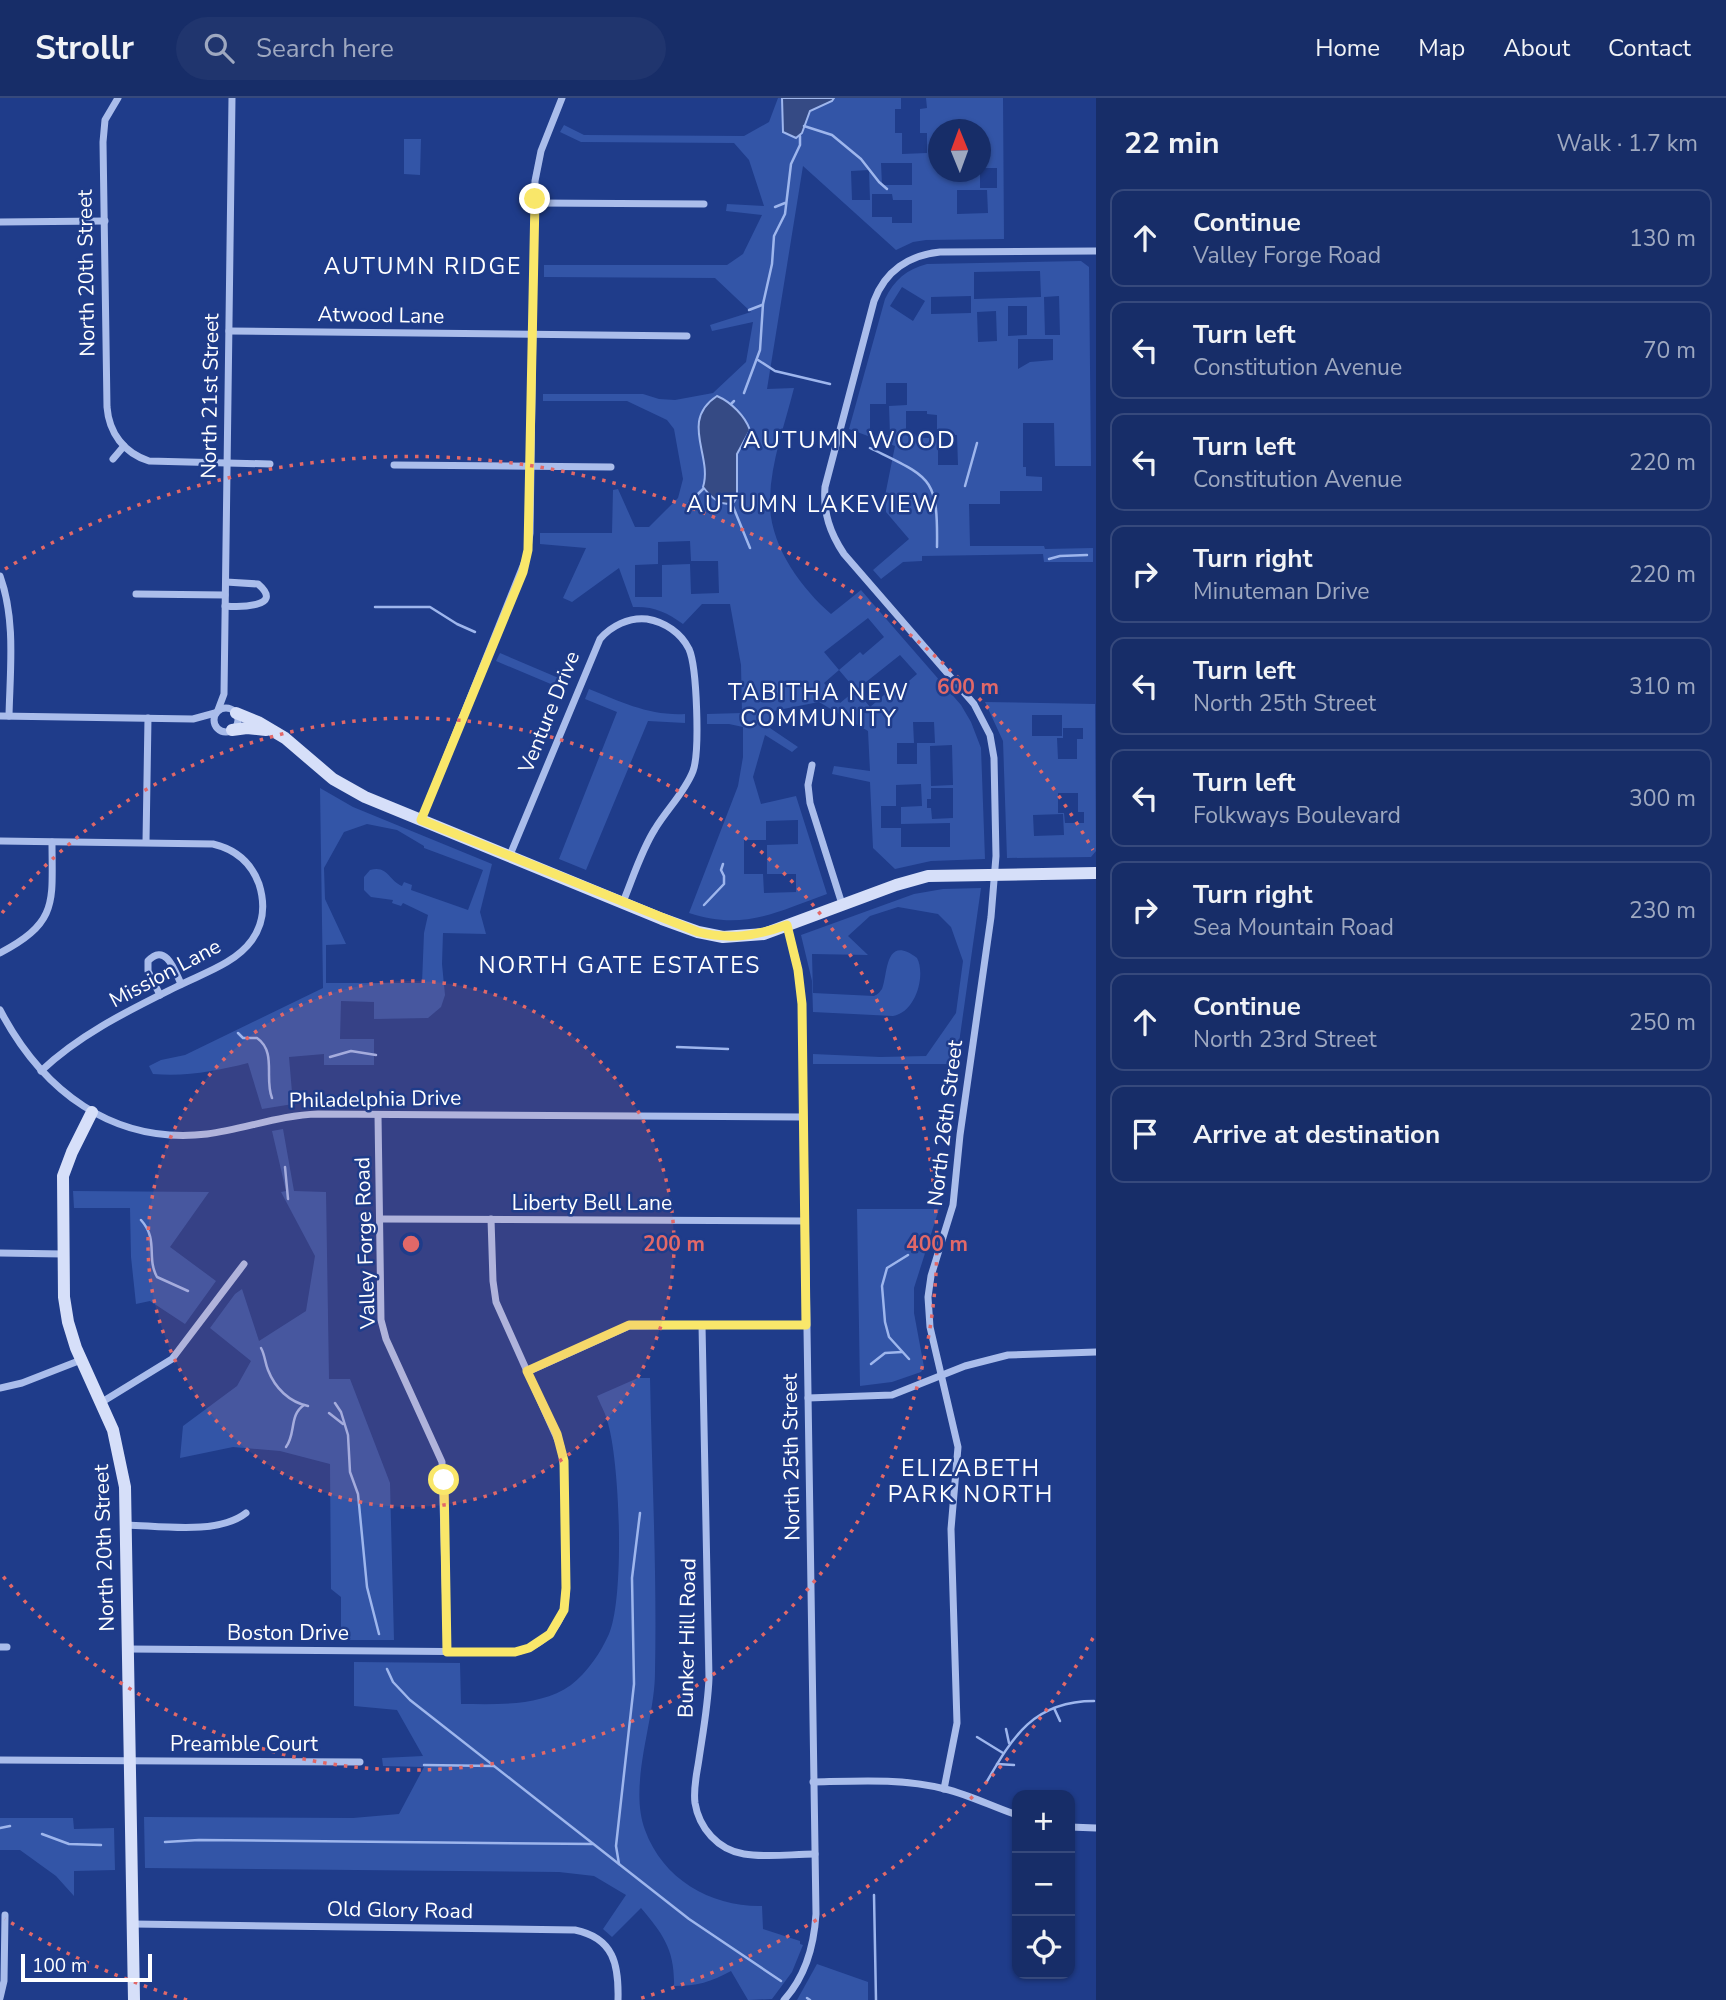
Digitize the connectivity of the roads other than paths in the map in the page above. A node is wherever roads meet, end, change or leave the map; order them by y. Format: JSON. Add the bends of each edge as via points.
{"nodes":[{"id":1,"x":118,"y":98,"type":"edge"},
{"id":2,"x":232,"y":98,"type":"edge"},
{"id":3,"x":562,"y":98,"type":"edge"},
{"id":4,"x":535,"y":204,"type":"junction"},
{"id":5,"x":704,"y":204,"type":"dead end"},
{"id":6,"x":105,"y":221,"type":"junction"},
{"id":7,"x":0,"y":222,"type":"edge"},
{"id":8,"x":1096,"y":251,"type":"edge"},
{"id":9,"x":229,"y":331,"type":"junction"},
{"id":10,"x":533,"y":335,"type":"junction"},
{"id":11,"x":687,"y":336,"type":"dead end"},
{"id":12,"x":124,"y":446,"type":"junction"},
{"id":13,"x":113,"y":459,"type":"dead end"},
{"id":14,"x":227,"y":464,"type":"junction"},
{"id":15,"x":270,"y":464,"type":"dead end"},
{"id":16,"x":394,"y":465,"type":"dead end"},
{"id":17,"x":530,"y":467,"type":"junction"},
{"id":18,"x":611,"y":467,"type":"dead end"},
{"id":19,"x":0,"y":576,"type":"edge"},
{"id":20,"x":226,"y":582,"type":"junction"},
{"id":21,"x":136,"y":594,"type":"dead end"},
{"id":22,"x":225,"y":595,"type":"junction"},
{"id":23,"x":225,"y":606,"type":"junction"},
{"id":24,"x":225,"y":694,"type":"junction"},
{"id":25,"x":217,"y":711,"type":"junction"},
{"id":26,"x":234,"y":712,"type":"junction"},
{"id":27,"x":0,"y":716,"type":"edge"},
{"id":28,"x":9,"y":716,"type":"junction"},
{"id":29,"x":148,"y":718,"type":"junction"},
{"id":30,"x":193,"y":719,"type":"junction"},
{"id":31,"x":217,"y":728,"type":"junction"},
{"id":32,"x":232,"y":730,"type":"junction"},
{"id":33,"x":276,"y":732,"type":"junction"},
{"id":34,"x":812,"y":765,"type":"dead end"},
{"id":35,"x":421,"y":820,"type":"junction"},
{"id":36,"x":0,"y":841,"type":"edge"},
{"id":37,"x":52,"y":842,"type":"junction"},
{"id":38,"x":146,"y":842,"type":"junction"},
{"id":39,"x":510,"y":856,"type":"junction"},
{"id":40,"x":1096,"y":873,"type":"edge"},
{"id":41,"x":995,"y":874,"type":"junction"},
{"id":42,"x":623,"y":902,"type":"junction"},
{"id":43,"x":842,"y":904,"type":"junction"},
{"id":44,"x":787,"y":925,"type":"junction"},
{"id":45,"x":0,"y":953,"type":"edge"},
{"id":46,"x":181,"y":984,"type":"junction"},
{"id":47,"x":160,"y":995,"type":"junction"},
{"id":48,"x":0,"y":1010,"type":"edge"},
{"id":49,"x":41,"y":1071,"type":"junction"},
{"id":50,"x":92,"y":1112,"type":"junction"},
{"id":51,"x":378,"y":1115,"type":"junction"},
{"id":52,"x":803,"y":1117,"type":"junction"},
{"id":53,"x":380,"y":1219,"type":"junction"},
{"id":54,"x":491,"y":1219,"type":"junction"},
{"id":55,"x":805,"y":1221,"type":"junction"},
{"id":56,"x":0,"y":1253,"type":"edge"},
{"id":57,"x":62,"y":1254,"type":"junction"},
{"id":58,"x":244,"y":1264,"type":"dead end"},
{"id":59,"x":702,"y":1325,"type":"junction"},
{"id":60,"x":806,"y":1325,"type":"junction"},
{"id":61,"x":1096,"y":1352,"type":"edge"},
{"id":62,"x":81,"y":1360,"type":"junction"},
{"id":63,"x":527,"y":1371,"type":"junction"},
{"id":64,"x":941,"y":1376,"type":"junction"},
{"id":65,"x":0,"y":1388,"type":"edge"},
{"id":66,"x":808,"y":1398,"type":"junction"},
{"id":67,"x":102,"y":1402,"type":"junction"},
{"id":68,"x":246,"y":1513,"type":"dead end"},
{"id":69,"x":127,"y":1525,"type":"junction"},
{"id":70,"x":128,"y":1649,"type":"junction"},
{"id":71,"x":447,"y":1652,"type":"junction"},
{"id":72,"x":0,"y":1760,"type":"edge"},
{"id":73,"x":129,"y":1761,"type":"junction"},
{"id":74,"x":360,"y":1762,"type":"dead end"},
{"id":75,"x":813,"y":1782,"type":"junction"},
{"id":76,"x":944,"y":1789,"type":"junction"},
{"id":77,"x":1012,"y":1813,"type":"edge"},
{"id":78,"x":1075,"y":1827,"type":"edge"},
{"id":79,"x":1096,"y":1828,"type":"edge"},
{"id":80,"x":815,"y":1854,"type":"junction"},
{"id":81,"x":5,"y":1915,"type":"dead end"},
{"id":82,"x":133,"y":1924,"type":"junction"},
{"id":83,"x":0,"y":1998,"type":"edge"},
{"id":84,"x":134,"y":2000,"type":"edge"},
{"id":85,"x":618,"y":2000,"type":"edge"},
{"id":86,"x":784,"y":2000,"type":"edge"}],
"edges":[{"from":1,"to":6,"type":"street","name":"North 20th Street","via":[[104,126]]},
{"from":2,"to":9,"type":"street","name":"North 21st Street"},
{"from":3,"to":4,"type":"street","via":[[539,158]]},
{"from":4,"to":5,"type":"street"},
{"from":4,"to":10,"type":"street"},
{"from":6,"to":7,"type":"street"},
{"from":6,"to":12,"type":"street","name":"North 20th Street","via":[[107,411],[112,430]]},
{"from":8,"to":41,"type":"street","name":"North 26th Street","via":[[940,252],[915,257],[896,268],[874,301],[826,479],[826,517],[839,547],[970,699],[988,732],[995,765]]},
{"from":9,"to":10,"type":"street","name":"Atwood Lane"},
{"from":9,"to":14,"type":"street","name":"North 21st Street"},
{"from":10,"to":11,"type":"street","name":"Atwood Lane"},
{"from":10,"to":17,"type":"street"},
{"from":12,"to":13,"type":"street"},
{"from":12,"to":14,"type":"street","via":[[155,463]]},
{"from":14,"to":15,"type":"street"},
{"from":14,"to":20,"type":"street","name":"North 21st Street"},
{"from":16,"to":17,"type":"street"},
{"from":17,"to":18,"type":"street"},
{"from":17,"to":35,"type":"street","via":[[530,533],[523,572]]},
{"from":19,"to":28,"type":"street","via":[[10,611]]},
{"from":20,"to":22,"type":"street","name":"North 21st Street"},
{"from":20,"to":23,"type":"street","via":[[258,584],[264,596],[256,606]]},
{"from":21,"to":22,"type":"street"},
{"from":22,"to":23,"type":"street","name":"North 21st Street"},
{"from":23,"to":24,"type":"street","name":"North 21st Street"},
{"from":24,"to":25,"type":"street","name":"North 21st Street"},
{"from":24,"to":26,"type":"street","name":"North 21st Street"},
{"from":25,"to":26,"type":"street","via":[[225,707]]},
{"from":25,"to":30,"type":"street"},
{"from":25,"to":31,"type":"street","via":[[213,721]]},
{"from":26,"to":32,"type":"street","via":[[238,720]]},
{"from":26,"to":33,"type":"street"},
{"from":27,"to":28,"type":"street"},
{"from":28,"to":29,"type":"street"},
{"from":29,"to":30,"type":"street"},
{"from":29,"to":38,"type":"street"},
{"from":30,"to":31,"type":"street"},
{"from":31,"to":32,"type":"street"},
{"from":32,"to":33,"type":"street"},
{"from":33,"to":35,"type":"street","via":[[346,787]]},
{"from":34,"to":43,"type":"street","via":[[810,803]]},
{"from":35,"to":39,"type":"street"},
{"from":36,"to":37,"type":"street","name":"Mission Lane"},
{"from":37,"to":38,"type":"street","name":"Mission Lane"},
{"from":37,"to":45,"type":"street","via":[[51,891],[44,919],[31,935]]},
{"from":38,"to":46,"type":"street","name":"Mission Lane","via":[[201,842],[229,849],[250,867],[261,893],[262,915],[252,941],[235,957]]},
{"from":39,"to":42,"type":"street"},
{"from":39,"to":42,"type":"street","name":"Venture Drive","via":[[595,647],[619,624],[654,621],[677,633],[691,654],[697,754],[688,782],[649,839]]},
{"from":40,"to":41,"type":"street"},
{"from":41,"to":43,"type":"street","via":[[918,878]]},
{"from":41,"to":64,"type":"street","name":"North 26th Street","via":[[953,1205],[928,1297]]},
{"from":42,"to":44,"type":"street","via":[[714,936],[757,935]]},
{"from":43,"to":44,"type":"street"},
{"from":44,"to":52,"type":"street","name":"North 25th Street","via":[[802,995]]},
{"from":46,"to":47,"type":"street","name":"Mission Lane"},
{"from":46,"to":47,"type":"street","via":[[168,958],[155,955],[147,967]]},
{"from":47,"to":49,"type":"street","name":"Mission Lane","via":[[87,1034]]},
{"from":48,"to":49,"type":"street","name":"Philadelphia Drive","via":[[16,1041]]},
{"from":49,"to":50,"type":"street","name":"Philadelphia Drive"},
{"from":50,"to":51,"type":"street","name":"Philadelphia Drive","via":[[143,1130],[191,1135],[302,1115]]},
{"from":50,"to":57,"type":"street","name":"North 20th Street","via":[[64,1170]]},
{"from":51,"to":52,"type":"street","name":"Philadelphia Drive"},
{"from":51,"to":53,"type":"street","name":"Valley Forge Road"},
{"from":52,"to":55,"type":"street","name":"North 25th Street"},
{"from":53,"to":54,"type":"street","name":"Liberty Bell Lane"},
{"from":53,"to":71,"type":"street","name":"Valley Forge Road","via":[[383,1331],[443,1466]]},
{"from":54,"to":55,"type":"street","name":"Liberty Bell Lane"},
{"from":54,"to":63,"type":"street","name":"Boston Drive","via":[[494,1295]]},
{"from":55,"to":60,"type":"street","name":"North 25th Street"},
{"from":56,"to":57,"type":"street"},
{"from":57,"to":62,"type":"street","name":"North 20th Street","via":[[65,1306]]},
{"from":58,"to":67,"type":"street","via":[[172,1359]]},
{"from":59,"to":60,"type":"street"},
{"from":59,"to":63,"type":"street","via":[[622,1327]]},
{"from":59,"to":80,"type":"street","name":"Bunker Hill Road","via":[[709,1678],[695,1805],[706,1831],[732,1851]]},
{"from":60,"to":66,"type":"street","name":"North 25th Street"},
{"from":61,"to":64,"type":"street","via":[[1008,1355]]},
{"from":62,"to":65,"type":"street"},
{"from":62,"to":67,"type":"street","name":"North 20th Street"},
{"from":63,"to":71,"type":"street","name":"Boston Drive","via":[[557,1434],[564,1461],[564,1610],[550,1634],[529,1648]]},
{"from":64,"to":66,"type":"street","via":[[887,1396]]},
{"from":64,"to":76,"type":"street","name":"North 26th Street","via":[[958,1455],[951,1529],[957,1723]]},
{"from":66,"to":75,"type":"street","name":"North 25th Street"},
{"from":67,"to":69,"type":"street","name":"North 20th Street","via":[[122,1464]]},
{"from":68,"to":69,"type":"street","via":[[217,1526]]},
{"from":69,"to":70,"type":"street","name":"North 20th Street"},
{"from":70,"to":71,"type":"street","name":"Boston Drive"},
{"from":70,"to":73,"type":"street","name":"North 20th Street"},
{"from":72,"to":73,"type":"street","name":"Preamble Court"},
{"from":73,"to":74,"type":"street","name":"Preamble Court"},
{"from":73,"to":82,"type":"street","name":"North 20th Street"},
{"from":75,"to":76,"type":"street","via":[[893,1781]]},
{"from":75,"to":80,"type":"street","name":"North 25th Street"},
{"from":76,"to":77,"type":"street"},
{"from":78,"to":79,"type":"street"},
{"from":80,"to":86,"type":"street","name":"North 25th Street","via":[[815,1934],[807,1962]]},
{"from":81,"to":83,"type":"street"},
{"from":82,"to":84,"type":"street","name":"North 20th Street"},
{"from":82,"to":85,"type":"street","name":"Old Glory Road","via":[[575,1930],[597,1938],[613,1957]]}]}
